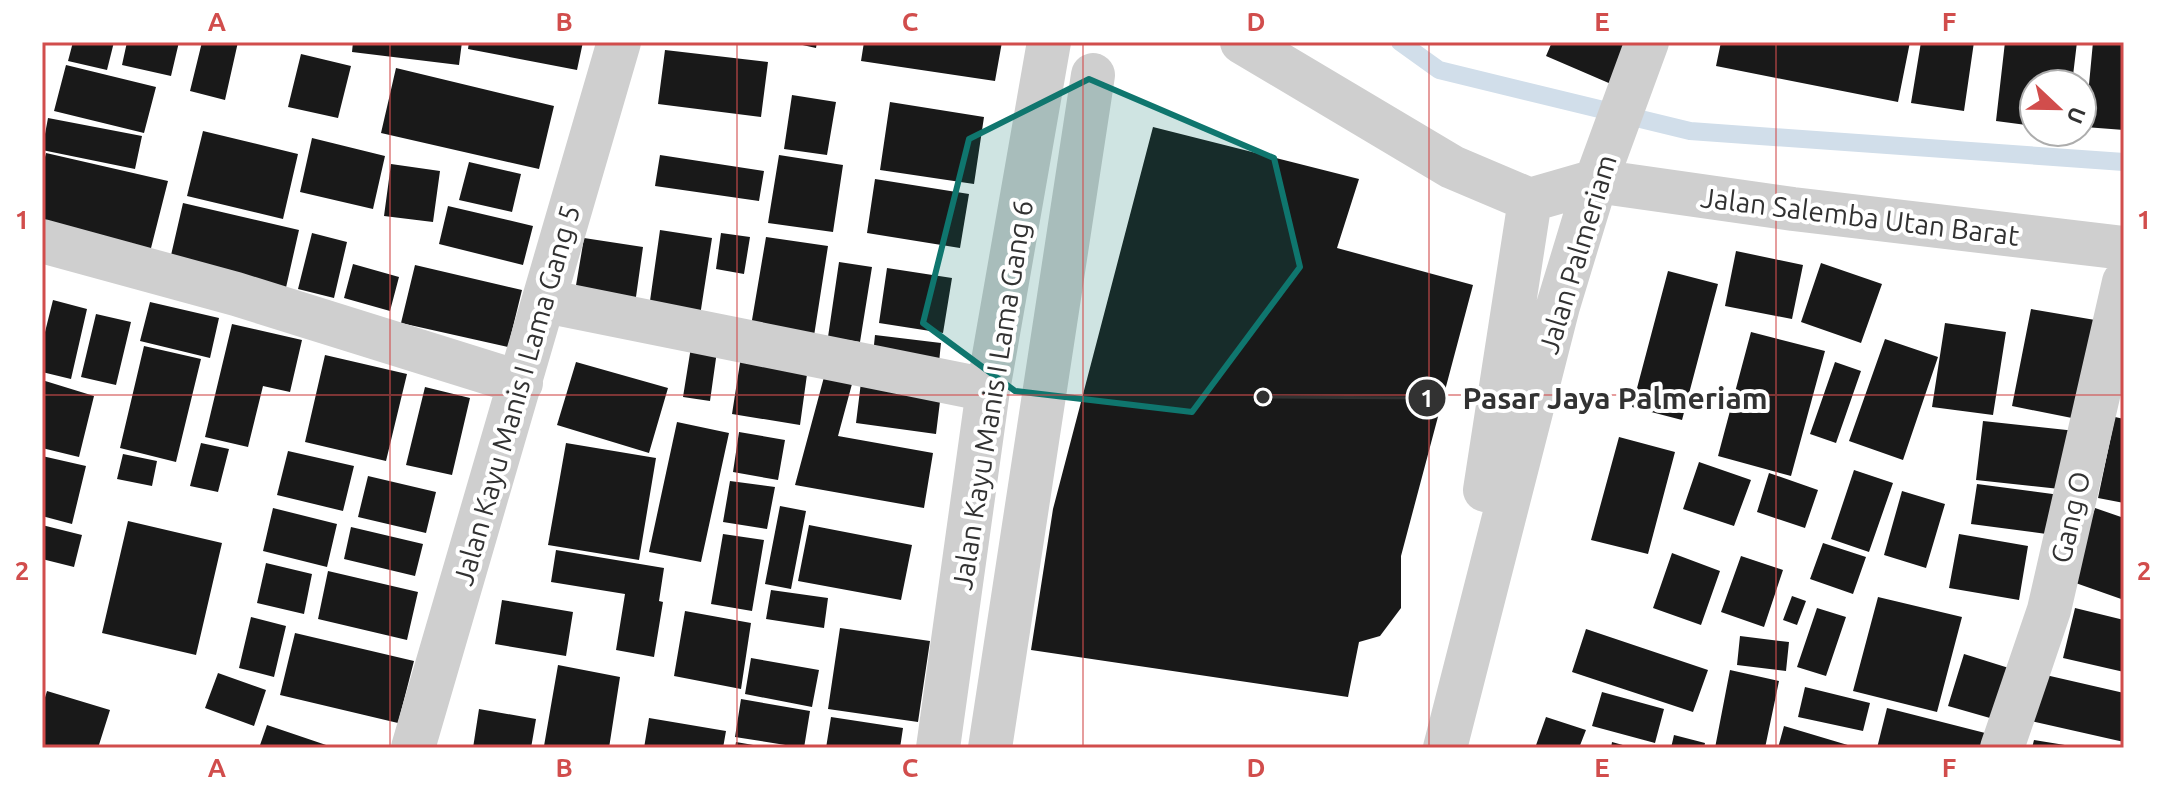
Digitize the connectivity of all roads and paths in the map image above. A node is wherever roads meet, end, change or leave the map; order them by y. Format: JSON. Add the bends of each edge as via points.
{"nodes":[{"id":1,"x":619,"y":42,"type":"edge"},
{"id":2,"x":1049,"y":42,"type":"edge"},
{"id":3,"x":1242,"y":42,"type":"edge"},
{"id":4,"x":1647,"y":42,"type":"edge"},
{"id":5,"x":1093,"y":75,"type":"dead end"},
{"id":6,"x":1602,"y":168,"type":"junction"},
{"id":7,"x":1530,"y":200,"type":"junction"},
{"id":8,"x":42,"y":241,"type":"edge"},
{"id":9,"x":2124,"y":248,"type":"edge"},
{"id":10,"x":2124,"y":282,"type":"edge"},
{"id":11,"x":545,"y":301,"type":"junction"},
{"id":12,"x":521,"y":383,"type":"junction"},
{"id":13,"x":988,"y":390,"type":"junction"},
{"id":14,"x":413,"y":748,"type":"edge"},
{"id":15,"x":938,"y":748,"type":"edge"},
{"id":16,"x":990,"y":748,"type":"edge"},
{"id":17,"x":1411,"y":748,"type":"edge"},
{"id":18,"x":1445,"y":748,"type":"edge"},
{"id":19,"x":2002,"y":748,"type":"edge"}],
"edges":[{"from":1,"to":11,"type":"street","name":"Jalan Kayu Manis I Lama Gang 5"},
{"from":2,"to":13,"type":"street","name":"Jalan Kayu Manis I Lama Gang 6"},
{"from":3,"to":7,"type":"street","via":[[1452,167]]},
{"from":4,"to":6,"type":"street","name":"Jalan Palmeriam"},
{"from":5,"to":16,"type":"street"},
{"from":6,"to":7,"type":"street"},
{"from":6,"to":9,"type":"street","name":"Jalan Salemba Utan Barat","via":[[1793,209]]},
{"from":6,"to":18,"type":"street","name":"Jalan Palmeriam","via":[[1558,306]]},
{"from":7,"to":17,"type":"street","via":[[1473,564],[1436,704]]},
{"from":8,"to":12,"type":"street","via":[[250,298]]},
{"from":10,"to":19,"type":"street","name":"Gang O","via":[[2049,610]]},
{"from":11,"to":12,"type":"street","name":"Jalan Kayu Manis I Lama Gang 5"},
{"from":11,"to":13,"type":"street"},
{"from":12,"to":14,"type":"street","name":"Jalan Kayu Manis I Lama Gang 5"},
{"from":13,"to":15,"type":"street","name":"Jalan Kayu Manis I Lama Gang 6"}]}
